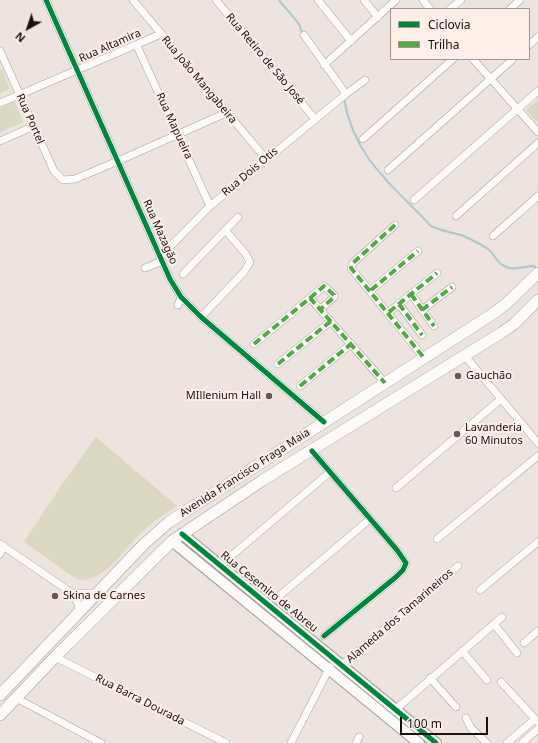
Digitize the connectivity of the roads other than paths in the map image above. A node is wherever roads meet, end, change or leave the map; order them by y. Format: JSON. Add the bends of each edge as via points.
{"nodes":[{"id":1,"x":46,"y":0,"type":"edge"},
{"id":2,"x":133,"y":0,"type":"edge"},
{"id":3,"x":216,"y":0,"type":"edge"},
{"id":4,"x":318,"y":0,"type":"edge"},
{"id":5,"x":364,"y":0,"type":"edge"},
{"id":6,"x":396,"y":0,"type":"edge"},
{"id":7,"x":422,"y":0,"type":"edge"},
{"id":8,"x":460,"y":0,"type":"edge"},
{"id":9,"x":520,"y":0,"type":"edge"},
{"id":10,"x":429,"y":8,"type":"edge"},
{"id":11,"x":451,"y":8,"type":"edge"},
{"id":12,"x":511,"y":8,"type":"edge"},
{"id":13,"x":378,"y":17,"type":"junction"},
{"id":14,"x":161,"y":34,"type":"junction"},
{"id":15,"x":304,"y":35,"type":"dead end"},
{"id":16,"x":538,"y":37,"type":"edge"},
{"id":17,"x":351,"y":41,"type":"junction"},
{"id":18,"x":530,"y":44,"type":"edge"},
{"id":19,"x":137,"y":46,"type":"junction"},
{"id":20,"x":0,"y":51,"type":"edge"},
{"id":21,"x":452,"y":60,"type":"edge"},
{"id":22,"x":474,"y":60,"type":"edge"},
{"id":23,"x":512,"y":60,"type":"edge"},
{"id":24,"x":3,"y":64,"type":"edge"},
{"id":25,"x":324,"y":65,"type":"junction"},
{"id":26,"x":78,"y":71,"type":"junction"},
{"id":27,"x":490,"y":79,"type":"junction"},
{"id":28,"x":365,"y":80,"type":"dead end"},
{"id":29,"x":538,"y":92,"type":"edge"},
{"id":30,"x":20,"y":95,"type":"junction"},
{"id":31,"x":342,"y":96,"type":"junction"},
{"id":32,"x":0,"y":103,"type":"edge"},
{"id":33,"x":517,"y":109,"type":"junction"},
{"id":34,"x":226,"y":113,"type":"junction"},
{"id":35,"x":314,"y":118,"type":"junction"},
{"id":36,"x":34,"y":126,"type":"junction"},
{"id":37,"x":538,"y":132,"type":"edge"},
{"id":38,"x":178,"y":134,"type":"junction"},
{"id":39,"x":363,"y":139,"type":"dead end"},
{"id":40,"x":0,"y":141,"type":"edge"},
{"id":41,"x":538,"y":143,"type":"edge"},
{"id":42,"x":266,"y":159,"type":"junction"},
{"id":43,"x":118,"y":161,"type":"junction"},
{"id":44,"x":388,"y":170,"type":"dead end"},
{"id":45,"x":538,"y":196,"type":"edge"},
{"id":46,"x":414,"y":200,"type":"dead end"},
{"id":47,"x":210,"y":206,"type":"junction"},
{"id":48,"x":456,"y":216,"type":"dead end"},
{"id":49,"x":238,"y":217,"type":"dead end"},
{"id":50,"x":395,"y":224,"type":"dead end"},
{"id":51,"x":225,"y":230,"type":"junction"},
{"id":52,"x":493,"y":236,"type":"dead end"},
{"id":53,"x":418,"y":251,"type":"dead end"},
{"id":54,"x":161,"y":259,"type":"junction"},
{"id":55,"x":145,"y":268,"type":"dead end"},
{"id":56,"x":437,"y":273,"type":"dead end"},
{"id":57,"x":538,"y":273,"type":"edge"},
{"id":58,"x":183,"y":274,"type":"dead end"},
{"id":59,"x":452,"y":287,"type":"dead end"},
{"id":60,"x":371,"y":290,"type":"junction"},
{"id":61,"x":411,"y":294,"type":"junction"},
{"id":62,"x":181,"y":297,"type":"junction"},
{"id":63,"x":310,"y":298,"type":"junction"},
{"id":64,"x":538,"y":300,"type":"edge"},
{"id":65,"x":399,"y":304,"type":"junction"},
{"id":66,"x":178,"y":305,"type":"dead end"},
{"id":67,"x":321,"y":309,"type":"junction"},
{"id":68,"x":422,"y":310,"type":"junction"},
{"id":69,"x":389,"y":312,"type":"junction"},
{"id":70,"x":201,"y":317,"type":"junction"},
{"id":71,"x":331,"y":321,"type":"junction"},
{"id":72,"x":434,"y":326,"type":"dead end"},
{"id":73,"x":422,"y":335,"type":"dead end"},
{"id":74,"x":254,"y":344,"type":"dead end"},
{"id":75,"x":351,"y":344,"type":"junction"},
{"id":76,"x":465,"y":356,"type":"junction"},
{"id":77,"x":424,"y":358,"type":"junction"},
{"id":78,"x":278,"y":364,"type":"dead end"},
{"id":79,"x":385,"y":383,"type":"junction"},
{"id":80,"x":300,"y":386,"type":"dead end"},
{"id":81,"x":501,"y":399,"type":"junction"},
{"id":82,"x":324,"y":422,"type":"junction"},
{"id":83,"x":538,"y":443,"type":"edge"},
{"id":84,"x":312,"y":451,"type":"junction"},
{"id":85,"x":538,"y":456,"type":"edge"},
{"id":86,"x":250,"y":470,"type":"junction"},
{"id":87,"x":330,"y":472,"type":"junction"},
{"id":88,"x":264,"y":480,"type":"junction"},
{"id":89,"x":228,"y":484,"type":"junction"},
{"id":90,"x":396,"y":488,"type":"dead end"},
{"id":91,"x":236,"y":498,"type":"junction"},
{"id":92,"x":370,"y":519,"type":"junction"},
{"id":93,"x":182,"y":534,"type":"junction"},
{"id":94,"x":437,"y":539,"type":"dead end"},
{"id":95,"x":172,"y":541,"type":"junction"},
{"id":96,"x":538,"y":542,"type":"edge"},
{"id":97,"x":2,"y":545,"type":"edge"},
{"id":98,"x":0,"y":554,"type":"edge"},
{"id":99,"x":230,"y":557,"type":"dead end"},
{"id":100,"x":458,"y":566,"type":"dead end"},
{"id":101,"x":480,"y":590,"type":"dead end"},
{"id":102,"x":98,"y":593,"type":"junction"},
{"id":103,"x":72,"y":594,"type":"junction"},
{"id":104,"x":278,"y":598,"type":"dead end"},
{"id":105,"x":270,"y":606,"type":"junction"},
{"id":106,"x":80,"y":613,"type":"junction"},
{"id":107,"x":261,"y":614,"type":"junction"},
{"id":108,"x":502,"y":617,"type":"dead end"},
{"id":109,"x":494,"y":624,"type":"junction"},
{"id":110,"x":538,"y":631,"type":"edge"},
{"id":111,"x":324,"y":636,"type":"dead end"},
{"id":112,"x":524,"y":643,"type":"dead end"},
{"id":113,"x":462,"y":651,"type":"junction"},
{"id":114,"x":517,"y":653,"type":"dead end"},
{"id":115,"x":55,"y":657,"type":"junction"},
{"id":116,"x":339,"y":663,"type":"junction"},
{"id":117,"x":328,"y":669,"type":"junction"},
{"id":118,"x":430,"y":678,"type":"junction"},
{"id":119,"x":487,"y":680,"type":"dead end"},
{"id":120,"x":501,"y":682,"type":"dead end"},
{"id":121,"x":0,"y":693,"type":"edge"},
{"id":122,"x":16,"y":698,"type":"junction"},
{"id":123,"x":456,"y":707,"type":"dead end"},
{"id":124,"x":395,"y":710,"type":"junction"},
{"id":125,"x":0,"y":715,"type":"edge"},
{"id":126,"x":466,"y":718,"type":"dead end"},
{"id":127,"x":537,"y":720,"type":"edge"},
{"id":128,"x":538,"y":729,"type":"edge"},
{"id":129,"x":101,"y":743,"type":"edge"},
{"id":130,"x":226,"y":743,"type":"edge"},
{"id":131,"x":291,"y":743,"type":"edge"},
{"id":132,"x":419,"y":743,"type":"edge"},
{"id":133,"x":436,"y":743,"type":"edge"},
{"id":134,"x":487,"y":743,"type":"edge"},
{"id":135,"x":507,"y":743,"type":"edge"},
{"id":136,"x":522,"y":743,"type":"edge"}],
"edges":[{"from":1,"to":26,"type":"street","name":"Rua Mazagão"},
{"from":2,"to":14,"type":"street","name":"Rua João Mangabeira"},
{"from":3,"to":35,"type":"street","name":"Rua Retiro de São José"},
{"from":4,"to":17,"type":"street"},
{"from":5,"to":13,"type":"street"},
{"from":6,"to":13,"type":"street"},
{"from":7,"to":10,"type":"street"},
{"from":8,"to":11,"type":"street"},
{"from":9,"to":12,"type":"street"},
{"from":13,"to":17,"type":"street"},
{"from":14,"to":19,"type":"street","name":"Rua Altamira"},
{"from":14,"to":34,"type":"street","name":"Rua João Mangabeira"},
{"from":15,"to":25,"type":"street"},
{"from":16,"to":18,"type":"street"},
{"from":17,"to":25,"type":"street"},
{"from":19,"to":26,"type":"street","name":"Rua Altamira"},
{"from":19,"to":38,"type":"street","name":"Rua Mapueira"},
{"from":20,"to":24,"type":"street","name":"Rua Portel"},
{"from":21,"to":39,"type":"street"},
{"from":22,"to":27,"type":"street"},
{"from":23,"to":27,"type":"street"},
{"from":24,"to":30,"type":"street","name":"Rua Portel"},
{"from":25,"to":31,"type":"street"},
{"from":26,"to":30,"type":"street","name":"Rua Altamira"},
{"from":26,"to":43,"type":"street","name":"Rua Mazagão"},
{"from":27,"to":33,"type":"street"},
{"from":27,"to":44,"type":"street"},
{"from":28,"to":31,"type":"street","name":"Rua Dois Otis"},
{"from":29,"to":33,"type":"street"},
{"from":30,"to":32,"type":"street","name":"Rua Altamira"},
{"from":30,"to":36,"type":"street","name":"Rua Portel"},
{"from":31,"to":35,"type":"street","name":"Rua Dois Otis"},
{"from":33,"to":37,"type":"street"},
{"from":33,"to":46,"type":"street"},
{"from":34,"to":38,"type":"street"},
{"from":34,"to":42,"type":"street","name":"Rua João Mangabeira"},
{"from":35,"to":42,"type":"street","name":"Rua Dois Otis"},
{"from":36,"to":40,"type":"street"},
{"from":36,"to":43,"type":"street","name":"Rua Portel","via":[[58,177],[67,180]]},
{"from":38,"to":43,"type":"street"},
{"from":38,"to":47,"type":"street","name":"Rua Mapueira"},
{"from":41,"to":48,"type":"street"},
{"from":42,"to":47,"type":"street","name":"Rua Dois Otis"},
{"from":43,"to":54,"type":"street","name":"Rua Mazagão"},
{"from":45,"to":52,"type":"street"},
{"from":47,"to":54,"type":"street","name":"Rua Dois Otis"},
{"from":49,"to":51,"type":"street"},
{"from":50,"to":60,"type":"street","via":[[351,266]]},
{"from":51,"to":58,"type":"street"},
{"from":51,"to":70,"type":"street","via":[[250,262],[244,272]]},
{"from":53,"to":60,"type":"street"},
{"from":54,"to":55,"type":"street"},
{"from":54,"to":62,"type":"street","name":"Rua Mazagão","via":[[167,280]]},
{"from":56,"to":61,"type":"street"},
{"from":57,"to":77,"type":"main road","name":"Avenida Francisco Fraga Maia","via":[[506,304]]},
{"from":59,"to":68,"type":"street"},
{"from":60,"to":69,"type":"street"},
{"from":61,"to":65,"type":"street"},
{"from":61,"to":68,"type":"street"},
{"from":62,"to":66,"type":"street"},
{"from":62,"to":70,"type":"street","name":"Rua Mazagão"},
{"from":63,"to":67,"type":"street"},
{"from":63,"to":67,"type":"street","via":[[324,286],[334,295]]},
{"from":63,"to":74,"type":"street"},
{"from":64,"to":76,"type":"main road","name":"Avenida Francisco Fraga Maia","via":[[514,324]]},
{"from":65,"to":69,"type":"street"},
{"from":65,"to":73,"type":"street"},
{"from":67,"to":71,"type":"street"},
{"from":68,"to":72,"type":"street"},
{"from":69,"to":77,"type":"street"},
{"from":70,"to":82,"type":"street","name":"Rua Mazagão"},
{"from":71,"to":75,"type":"street"},
{"from":71,"to":78,"type":"street"},
{"from":75,"to":79,"type":"street"},
{"from":75,"to":80,"type":"street"},
{"from":76,"to":81,"type":"street"},
{"from":76,"to":84,"type":"main road","name":"Avenida Francisco Fraga Maia"},
{"from":77,"to":79,"type":"main road","name":"Avenida Francisco Fraga Maia"},
{"from":79,"to":82,"type":"main road","name":"Avenida Francisco Fraga Maia"},
{"from":81,"to":83,"type":"street"},
{"from":81,"to":90,"type":"street"},
{"from":82,"to":86,"type":"main road","name":"Avenida Francisco Fraga Maia"},
{"from":84,"to":87,"type":"street"},
{"from":84,"to":88,"type":"main road","name":"Avenida Francisco Fraga Maia"},
{"from":85,"to":94,"type":"street"},
{"from":86,"to":88,"type":"main road","via":[[245,477],[248,482]]},
{"from":86,"to":89,"type":"main road","name":"Avenida Francisco Fraga Maia"},
{"from":87,"to":92,"type":"street"},
{"from":87,"to":99,"type":"street"},
{"from":88,"to":91,"type":"main road","name":"Avenida Francisco Fraga Maia"},
{"from":89,"to":91,"type":"main road","via":[[240,480],[245,482],[244,489]]},
{"from":89,"to":102,"type":"main road","name":"Avenida Francisco Fraga Maia","via":[[174,518]]},
{"from":91,"to":93,"type":"main road","name":"Avenida Francisco Fraga Maia"},
{"from":92,"to":104,"type":"street"},
{"from":92,"to":111,"type":"street","via":[[406,563],[396,577]]},
{"from":93,"to":95,"type":"main road","name":"Avenida Francisco Fraga Maia"},
{"from":93,"to":105,"type":"street","name":"Rua Cesemiro de Abreu"},
{"from":95,"to":107,"type":"street","name":"Rua Cesemiro de Abreu"},
{"from":95,"to":115,"type":"main road","name":"Avenida Francisco Fraga Maia"},
{"from":96,"to":101,"type":"street"},
{"from":97,"to":98,"type":"street"},
{"from":97,"to":103,"type":"street"},
{"from":100,"to":116,"type":"street","name":"Alameda dos Tamarineiros"},
{"from":102,"to":103,"type":"street"},
{"from":102,"to":106,"type":"main road","name":"Avenida Francisco Fraga Maia"},
{"from":103,"to":106,"type":"street"},
{"from":105,"to":107,"type":"street"},
{"from":105,"to":116,"type":"street","name":"Rua Cesemiro de Abreu"},
{"from":106,"to":121,"type":"main road","name":"Avenida Francisco Fraga Maia"},
{"from":107,"to":117,"type":"street","name":"Rua Cesemiro de Abreu"},
{"from":108,"to":109,"type":"street"},
{"from":109,"to":113,"type":"street"},
{"from":109,"to":114,"type":"street"},
{"from":110,"to":112,"type":"street"},
{"from":113,"to":118,"type":"street"},
{"from":113,"to":119,"type":"street"},
{"from":115,"to":122,"type":"main road","name":"Avenida Francisco Fraga Maia"},
{"from":115,"to":130,"type":"street","name":"Rua Barra Dourada"},
{"from":116,"to":117,"type":"street","name":"Alameda dos Tamarineiros"},
{"from":116,"to":124,"type":"street","name":"Rua Cesemiro de Abreu"},
{"from":117,"to":131,"type":"street","name":"Alameda dos Tamarineiros"},
{"from":117,"to":132,"type":"street","name":"Rua Cesemiro de Abreu"},
{"from":118,"to":123,"type":"street"},
{"from":118,"to":124,"type":"street"},
{"from":120,"to":127,"type":"street"},
{"from":122,"to":125,"type":"main road","name":"Avenida Francisco Fraga Maia"},
{"from":122,"to":129,"type":"street"},
{"from":124,"to":133,"type":"street","name":"Rua Cesemiro de Abreu"},
{"from":126,"to":134,"type":"street","via":[[471,728]]},
{"from":127,"to":135,"type":"street"},
{"from":128,"to":136,"type":"street"}]}
